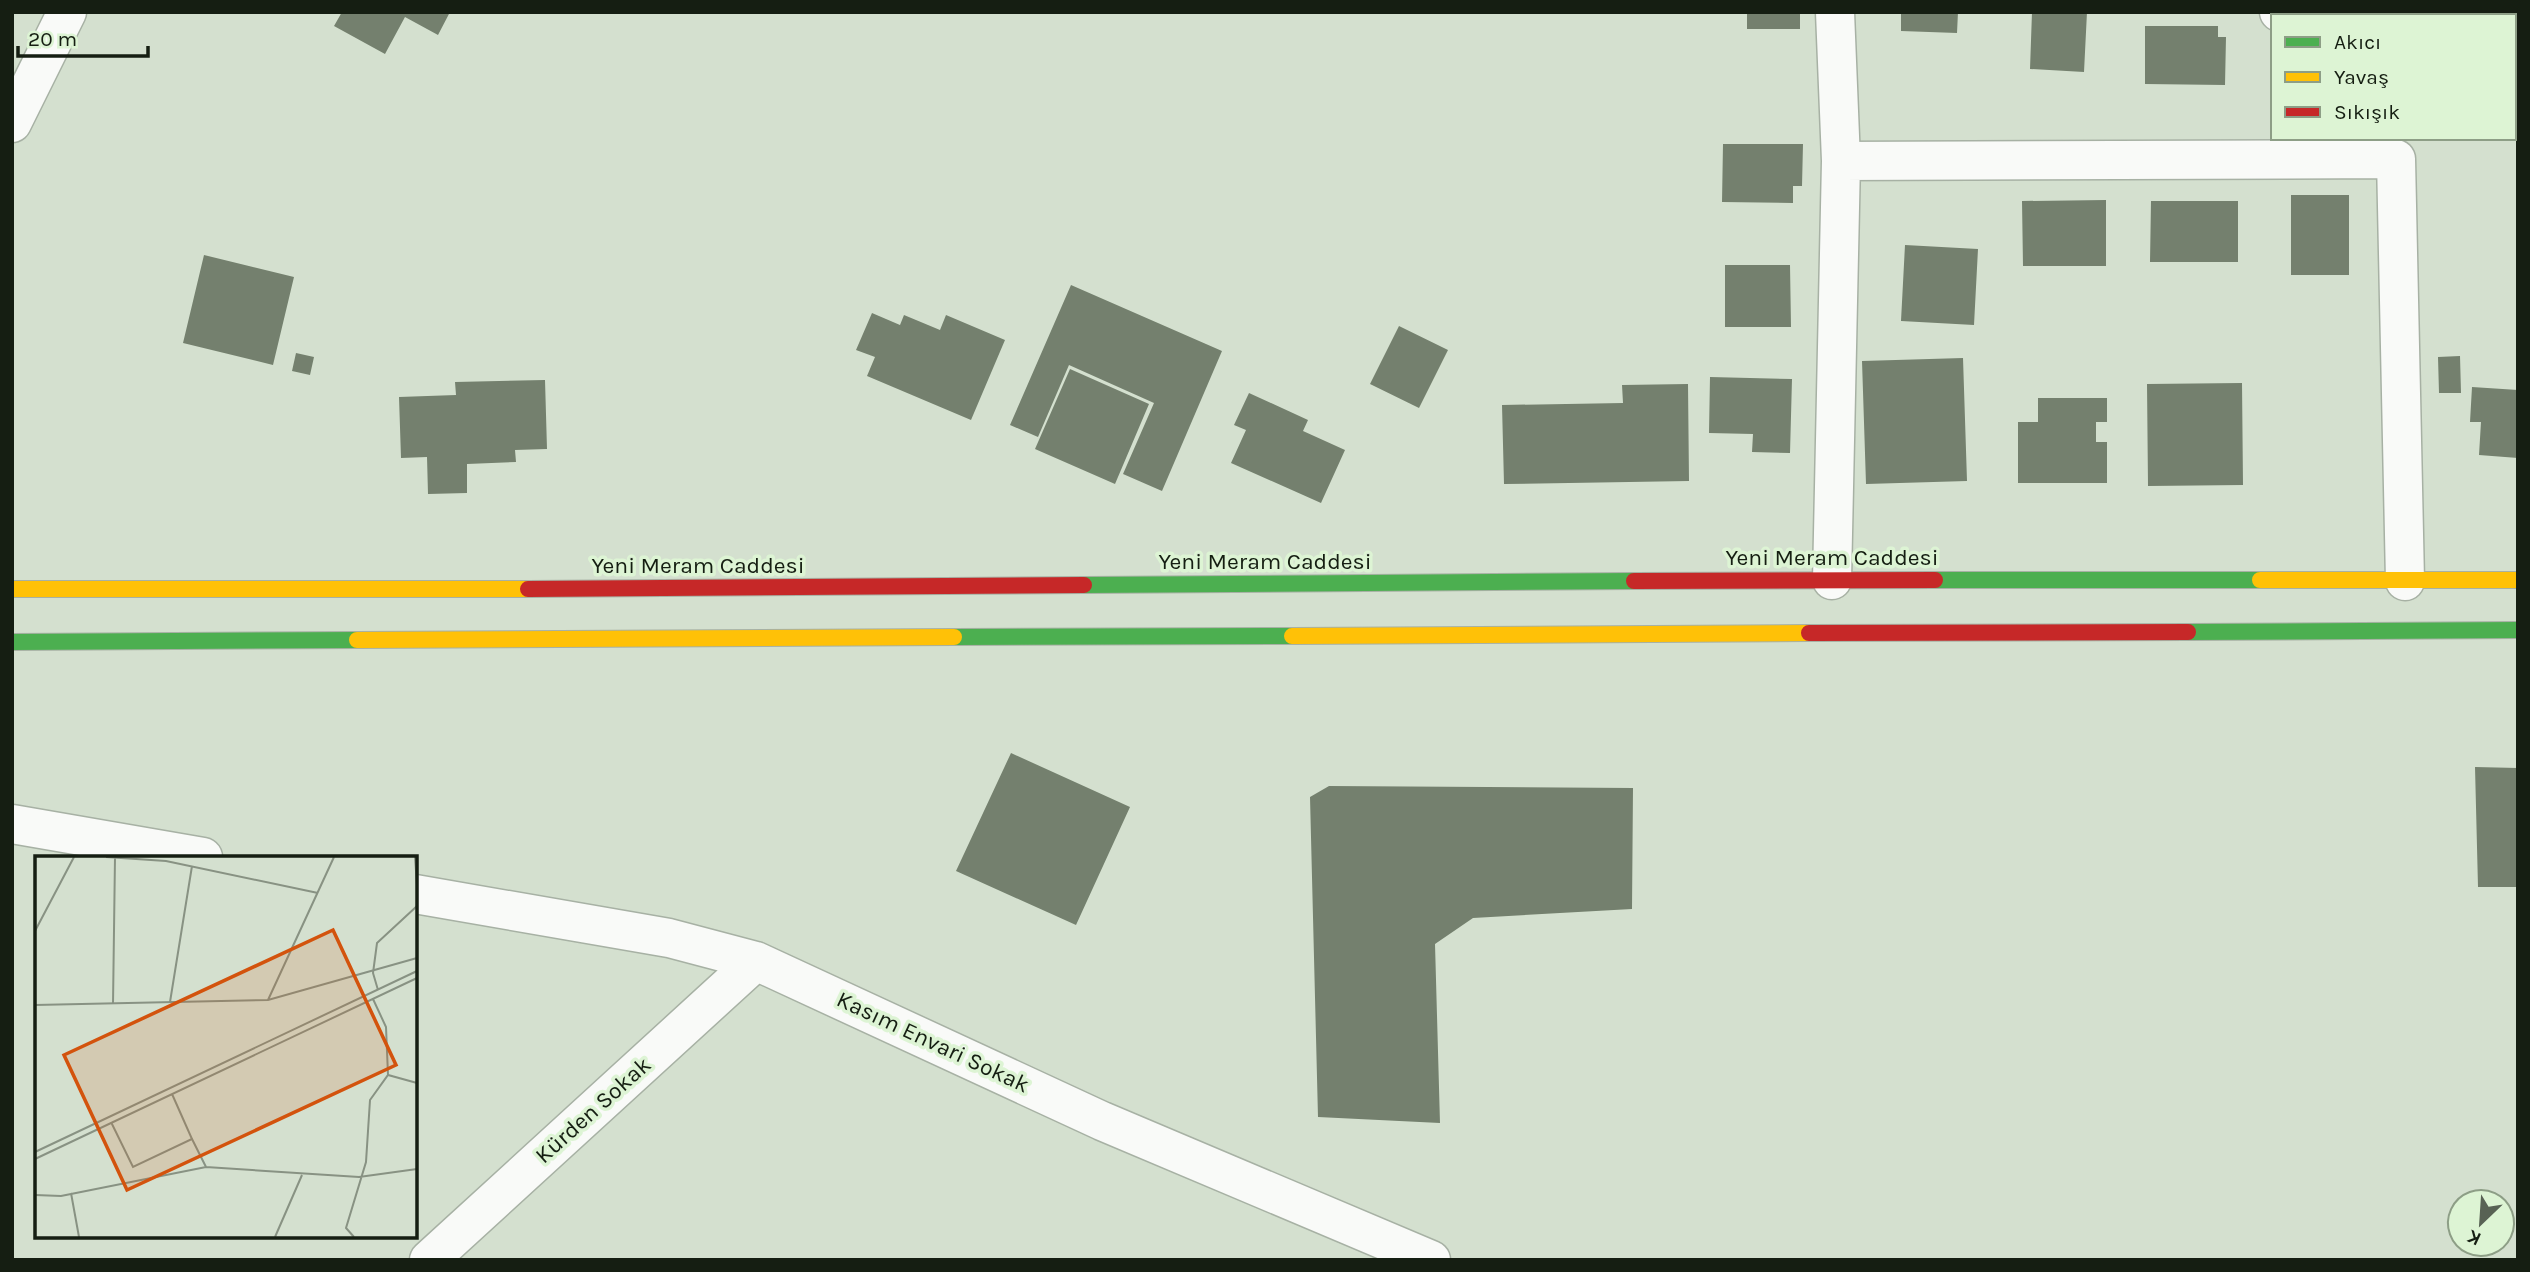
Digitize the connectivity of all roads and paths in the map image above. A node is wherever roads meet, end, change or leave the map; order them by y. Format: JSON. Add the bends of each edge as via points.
{"nodes":[{"id":1,"x":67,"y":12,"type":"edge"},
{"id":2,"x":1835,"y":12,"type":"edge"},
{"id":3,"x":12,"y":123,"type":"edge"},
{"id":4,"x":1840,"y":160,"type":"junction"},
{"id":5,"x":1832,"y":580,"type":"junction"},
{"id":6,"x":2518,"y":580,"type":"edge"},
{"id":7,"x":2404,"y":581,"type":"junction"},
{"id":8,"x":12,"y":589,"type":"edge"},
{"id":9,"x":2518,"y":630,"type":"edge"},
{"id":10,"x":12,"y":642,"type":"edge"},
{"id":11,"x":12,"y":824,"type":"edge"},
{"id":12,"x":196,"y":856,"type":"edge"},
{"id":13,"x":416,"y":894,"type":"edge"},
{"id":14,"x":756,"y":961,"type":"junction"},
{"id":15,"x":429,"y":1260,"type":"edge"},
{"id":16,"x":1431,"y":1260,"type":"edge"}],
"edges":[{"from":1,"to":3,"type":"street"},
{"from":2,"to":4,"type":"street"},
{"from":4,"to":5,"type":"street"},
{"from":4,"to":7,"type":"street","via":[[2396,159]]},
{"from":5,"to":7,"type":"main road","name":"Yeni Meram Caddesi"},
{"from":5,"to":8,"type":"main road","name":"Yeni Meram Caddesi"},
{"from":6,"to":7,"type":"main road","name":"Yeni Meram Caddesi"},
{"from":9,"to":10,"type":"main road"},
{"from":11,"to":12,"type":"street"},
{"from":13,"to":14,"type":"street","name":"Kasım Envari Sokak","via":[[669,938]]},
{"from":14,"to":15,"type":"street","name":"Kürden Sokak"},
{"from":14,"to":16,"type":"street","name":"Kasım Envari Sokak","via":[[1102,1121]]}]}
